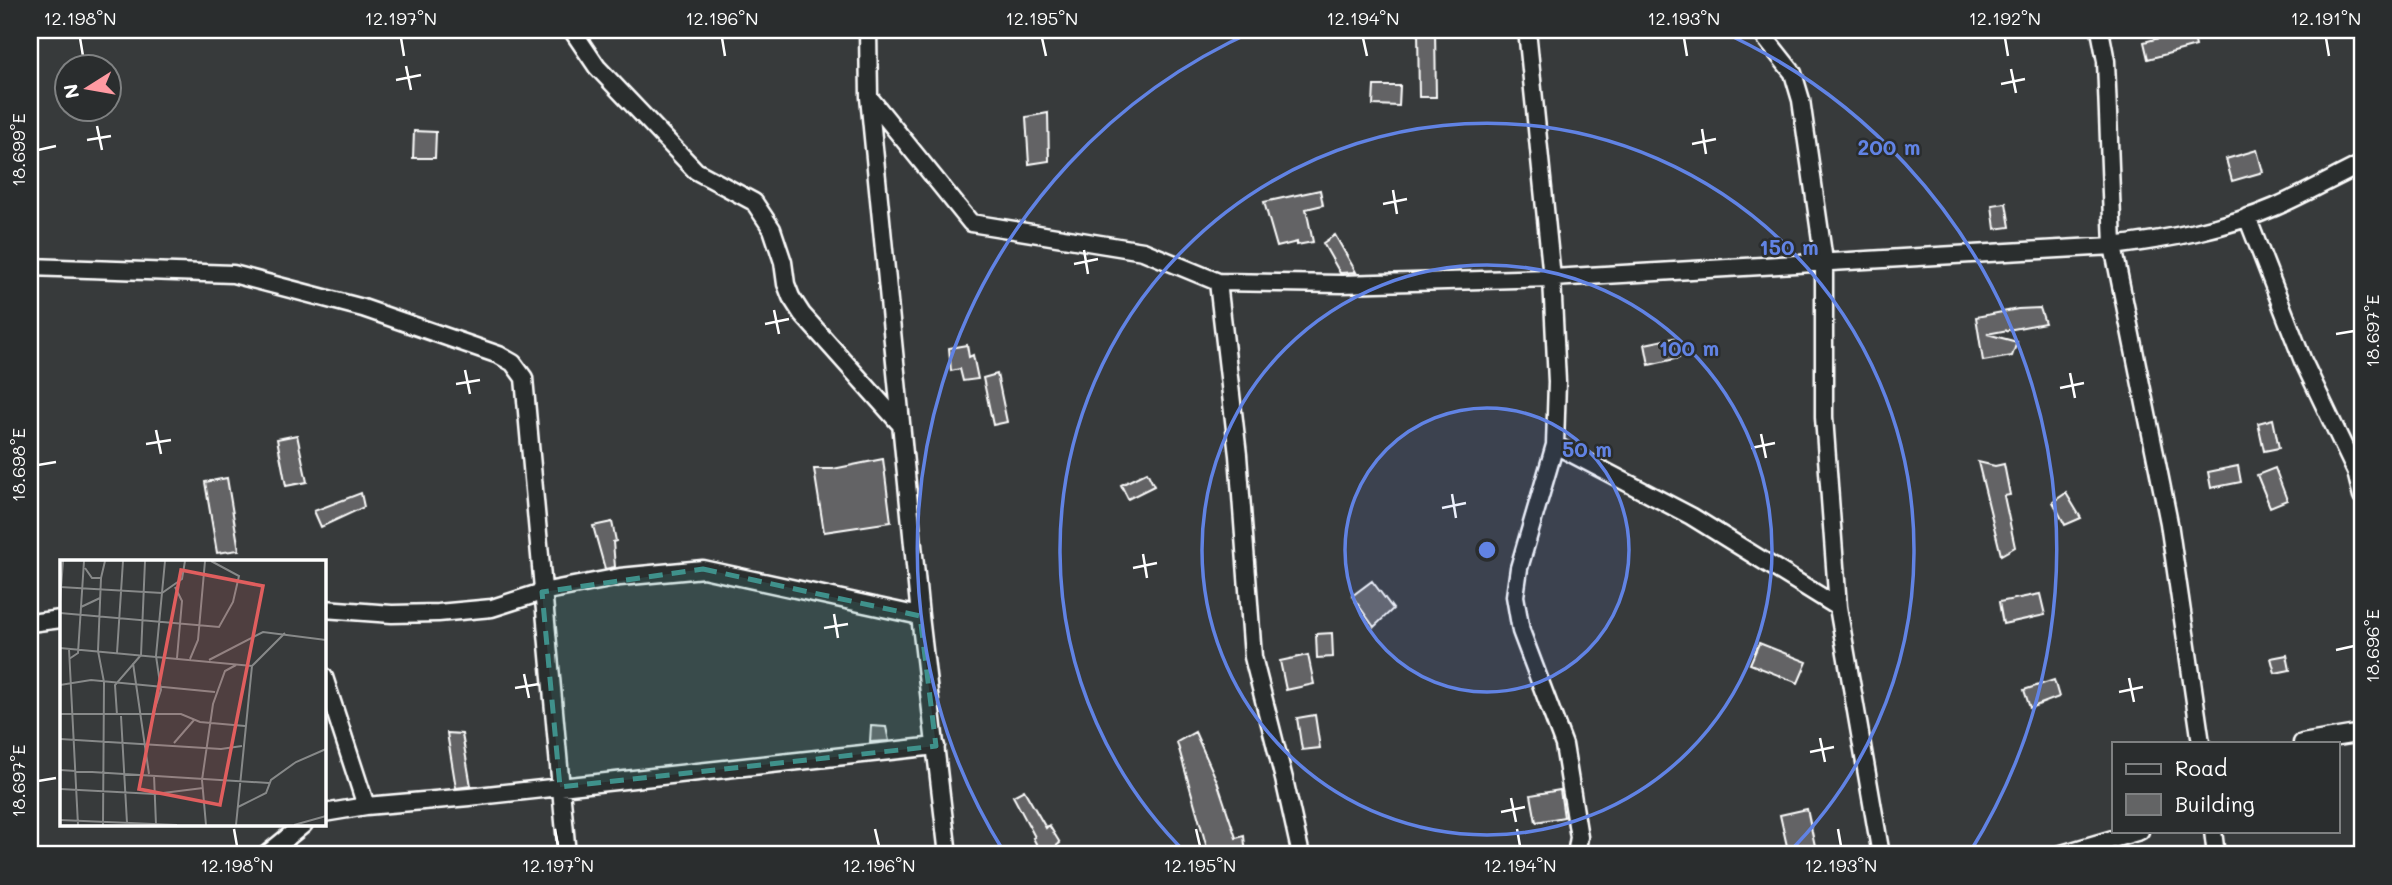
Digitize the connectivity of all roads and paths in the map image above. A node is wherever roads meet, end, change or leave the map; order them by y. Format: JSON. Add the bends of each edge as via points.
{"nodes":[{"id":1,"x":572,"y":30,"type":"edge"},
{"id":2,"x":868,"y":30,"type":"edge"},
{"id":3,"x":1527,"y":30,"type":"edge"},
{"id":4,"x":1759,"y":30,"type":"edge"},
{"id":5,"x":2100,"y":30,"type":"edge"},
{"id":6,"x":869,"y":97,"type":"junction"},
{"id":7,"x":2362,"y":164,"type":"edge"},
{"id":8,"x":2247,"y":217,"type":"junction"},
{"id":9,"x":2113,"y":246,"type":"junction"},
{"id":10,"x":1824,"y":261,"type":"junction"},
{"id":11,"x":30,"y":267,"type":"edge"},
{"id":12,"x":1552,"y":278,"type":"junction"},
{"id":13,"x":1217,"y":282,"type":"junction"},
{"id":14,"x":901,"y":425,"type":"junction"},
{"id":15,"x":1555,"y":445,"type":"junction"},
{"id":16,"x":2362,"y":496,"type":"edge"},
{"id":17,"x":542,"y":592,"type":"junction"},
{"id":18,"x":1838,"y":607,"type":"junction"},
{"id":19,"x":326,"y":610,"type":"edge"},
{"id":20,"x":920,"y":617,"type":"junction"},
{"id":21,"x":60,"y":619,"type":"edge"},
{"id":22,"x":30,"y":623,"type":"edge"},
{"id":23,"x":326,"y":683,"type":"edge"},
{"id":24,"x":2362,"y":733,"type":"edge"},
{"id":25,"x":2201,"y":742,"type":"edge"},
{"id":26,"x":2308,"y":742,"type":"edge"},
{"id":27,"x":936,"y":746,"type":"junction"},
{"id":28,"x":561,"y":787,"type":"junction"},
{"id":29,"x":366,"y":806,"type":"junction"},
{"id":30,"x":326,"y":813,"type":"edge"},
{"id":31,"x":301,"y":826,"type":"edge"},
{"id":32,"x":2137,"y":832,"type":"edge"},
{"id":33,"x":2213,"y":832,"type":"edge"},
{"id":34,"x":265,"y":855,"type":"edge"},
{"id":35,"x":567,"y":855,"type":"edge"},
{"id":36,"x":948,"y":855,"type":"edge"},
{"id":37,"x":1301,"y":855,"type":"edge"},
{"id":38,"x":1576,"y":855,"type":"edge"},
{"id":39,"x":1881,"y":855,"type":"edge"},
{"id":40,"x":2058,"y":855,"type":"edge"},
{"id":41,"x":2216,"y":855,"type":"edge"}],
"edges":[{"from":1,"to":14,"type":"street","via":[[597,67],[696,171],[754,202],[772,229],[791,298]]},
{"from":2,"to":6,"type":"street"},
{"from":3,"to":12,"type":"street"},
{"from":4,"to":10,"type":"street","via":[[1793,73],[1801,100]]},
{"from":5,"to":9,"type":"street","via":[[2106,61]]},
{"from":6,"to":13,"type":"street","via":[[971,223],[1143,251]]},
{"from":6,"to":14,"type":"street"},
{"from":7,"to":8,"type":"street"},
{"from":8,"to":9,"type":"street","via":[[2169,239]]},
{"from":8,"to":16,"type":"street","via":[[2303,361],[2356,472]]},
{"from":9,"to":10,"type":"street"},
{"from":9,"to":25,"type":"street","via":[[2169,523]]},
{"from":10,"to":12,"type":"street"},
{"from":10,"to":18,"type":"street","via":[[1824,417]]},
{"from":11,"to":17,"type":"street","via":[[233,274],[363,308],[513,363],[524,378]]},
{"from":12,"to":13,"type":"street"},
{"from":12,"to":15,"type":"street"},
{"from":13,"to":37,"type":"street","via":[[1238,455],[1253,657]]},
{"from":14,"to":20,"type":"street"},
{"from":15,"to":18,"type":"street","via":[[1691,516]]},
{"from":15,"to":38,"type":"street","via":[[1518,568],[1515,596],[1521,631],[1563,745],[1579,837]]},
{"from":17,"to":19,"type":"street","via":[[492,608],[438,613]]},
{"from":17,"to":20,"type":"street","via":[[620,577],[703,569]]},
{"from":17,"to":28,"type":"street"},
{"from":18,"to":39,"type":"street"},
{"from":20,"to":27,"type":"street"},
{"from":21,"to":22,"type":"street"},
{"from":23,"to":29,"type":"street"},
{"from":24,"to":26,"type":"street"},
{"from":27,"to":28,"type":"street"},
{"from":27,"to":36,"type":"street"},
{"from":28,"to":29,"type":"street"},
{"from":28,"to":35,"type":"street"},
{"from":29,"to":30,"type":"street"},
{"from":31,"to":34,"type":"street"},
{"from":32,"to":40,"type":"street"},
{"from":33,"to":41,"type":"street"}]}
